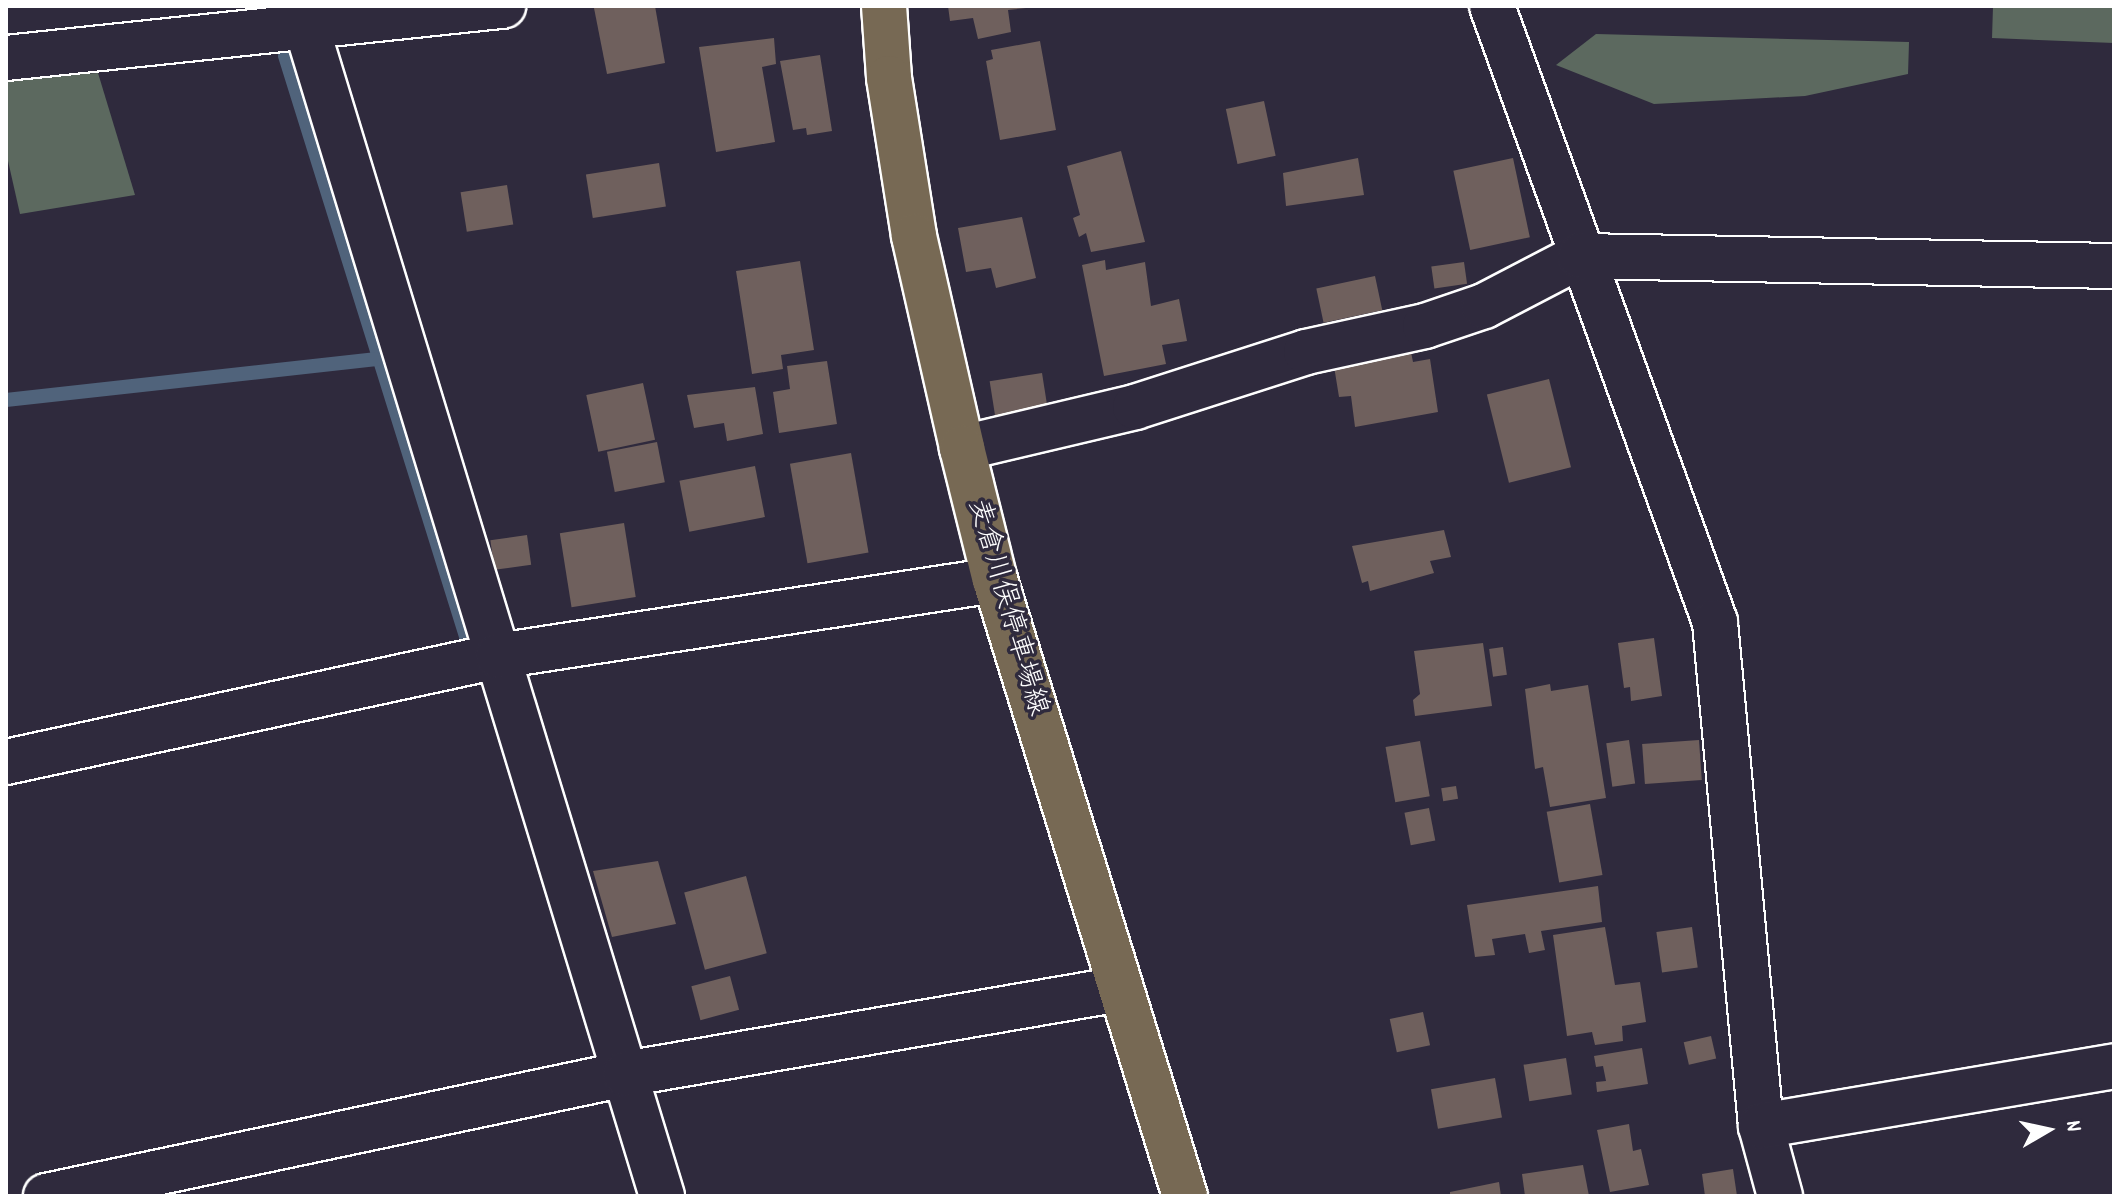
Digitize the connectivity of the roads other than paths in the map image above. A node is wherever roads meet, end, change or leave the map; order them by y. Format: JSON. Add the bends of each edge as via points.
{"nodes":[{"id":1,"x":503,"y":6,"type":"edge"},
{"id":2,"x":884,"y":6,"type":"edge"},
{"id":3,"x":1492,"y":6,"type":"edge"},
{"id":4,"x":307,"y":18,"type":"edge"},
{"id":5,"x":6,"y":58,"type":"edge"},
{"id":6,"x":1580,"y":256,"type":"junction"},
{"id":7,"x":2114,"y":266,"type":"edge"},
{"id":8,"x":962,"y":448,"type":"junction"},
{"id":9,"x":995,"y":580,"type":"junction"},
{"id":10,"x":498,"y":656,"type":"junction"},
{"id":11,"x":6,"y":762,"type":"edge"},
{"id":12,"x":1120,"y":989,"type":"junction"},
{"id":13,"x":2114,"y":1066,"type":"edge"},
{"id":14,"x":625,"y":1074,"type":"junction"},
{"id":15,"x":1761,"y":1126,"type":"junction"},
{"id":16,"x":46,"y":1196,"type":"edge"},
{"id":17,"x":662,"y":1196,"type":"edge"},
{"id":18,"x":1185,"y":1196,"type":"edge"},
{"id":19,"x":1780,"y":1196,"type":"edge"}],
"edges":[{"from":1,"to":4,"type":"street"},
{"from":2,"to":8,"type":"main road","name":"麦倉川俣停車場線","via":[[889,78],[914,236]]},
{"from":3,"to":6,"type":"street"},
{"from":4,"to":5,"type":"street"},
{"from":4,"to":10,"type":"street"},
{"from":6,"to":7,"type":"street"},
{"from":6,"to":8,"type":"street","via":[[1484,306],[1425,326],[1306,352],[1135,407]]},
{"from":6,"to":15,"type":"street","via":[[1715,622]]},
{"from":8,"to":9,"type":"main road","name":"麦倉川俣停車場線"},
{"from":9,"to":10,"type":"street"},
{"from":9,"to":12,"type":"main road","name":"麦倉川俣停車場線"},
{"from":10,"to":11,"type":"street"},
{"from":10,"to":14,"type":"street"},
{"from":12,"to":14,"type":"street"},
{"from":12,"to":18,"type":"main road","name":"麦倉川俣停車場線"},
{"from":13,"to":15,"type":"street"},
{"from":14,"to":16,"type":"street"},
{"from":14,"to":17,"type":"street"},
{"from":15,"to":19,"type":"street"}]}
